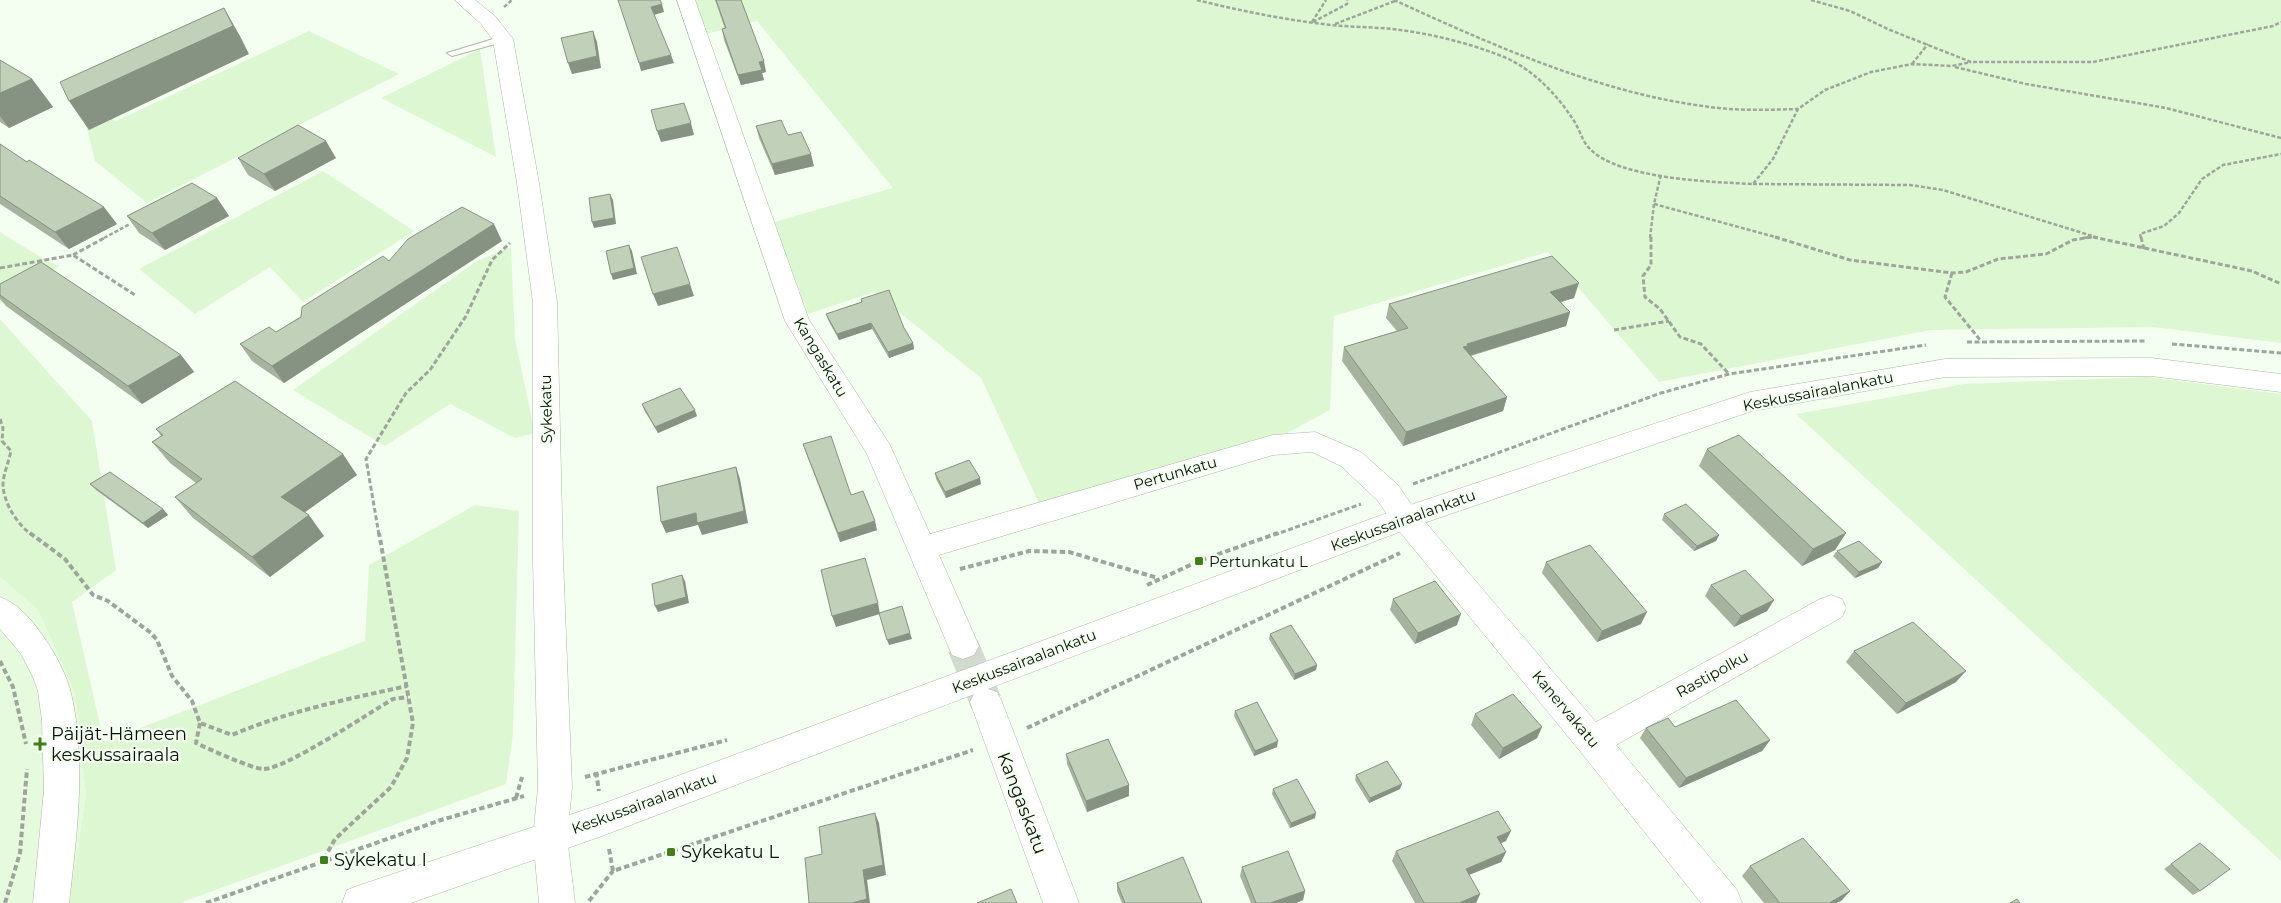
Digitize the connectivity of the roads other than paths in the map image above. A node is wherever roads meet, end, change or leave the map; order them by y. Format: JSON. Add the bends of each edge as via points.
{"nodes":[{"id":1,"x":464,"y":0,"type":"edge"},
{"id":2,"x":686,"y":0,"type":"edge"},
{"id":3,"x":503,"y":39,"type":"junction"},
{"id":4,"x":452,"y":53,"type":"dead end"},
{"id":5,"x":2281,"y":383,"type":"edge"},
{"id":6,"x":1405,"y":518,"type":"junction"},
{"id":7,"x":922,"y":548,"type":"junction"},
{"id":8,"x":1832,"y":608,"type":"dead end"},
{"id":9,"x":0,"y":610,"type":"edge"},
{"id":10,"x":963,"y":646,"type":"tunnel mouth"},
{"id":11,"x":986,"y":702,"type":"tunnel mouth"},
{"id":12,"x":1592,"y":741,"type":"junction"},
{"id":13,"x":550,"y":837,"type":"junction"},
{"id":14,"x":51,"y":903,"type":"edge"},
{"id":15,"x":360,"y":903,"type":"edge"},
{"id":16,"x":557,"y":903,"type":"edge"},
{"id":17,"x":1060,"y":903,"type":"edge"},
{"id":18,"x":1724,"y":903,"type":"edge"}],
"edges":[{"from":1,"to":3,"type":"street","name":"Sykekatu","via":[[488,20]]},
{"from":2,"to":7,"type":"street","name":"Kangaskatu","via":[[797,321],[880,452]]},
{"from":3,"to":4,"type":"lane"},
{"from":3,"to":13,"type":"street","name":"Sykekatu","via":[[545,302],[555,788]]},
{"from":5,"to":6,"type":"street","name":"Keskussairaalankatu","via":[[2151,367],[1945,368],[1750,402]]},
{"from":6,"to":7,"type":"street","name":"Pertunkatu","via":[[1388,493],[1352,459],[1315,442],[1273,445]]},
{"from":6,"to":12,"type":"street","name":"Kanervakatu"},
{"from":6,"to":13,"type":"street","name":"Keskussairaalankatu"},
{"from":7,"to":10,"type":"street","name":"Kangaskatu"},
{"from":8,"to":12,"type":"street","name":"Rastipolku"},
{"from":9,"to":14,"type":"street","via":[[38,655],[53,688],[62,752],[62,815]]},
{"from":11,"to":17,"type":"street","name":"Kangaskatu"},
{"from":12,"to":18,"type":"street","name":"Kanervakatu"},
{"from":13,"to":15,"type":"street","name":"Keskussairaalankatu"},
{"from":13,"to":16,"type":"street","name":"Sykekatu"}]}
